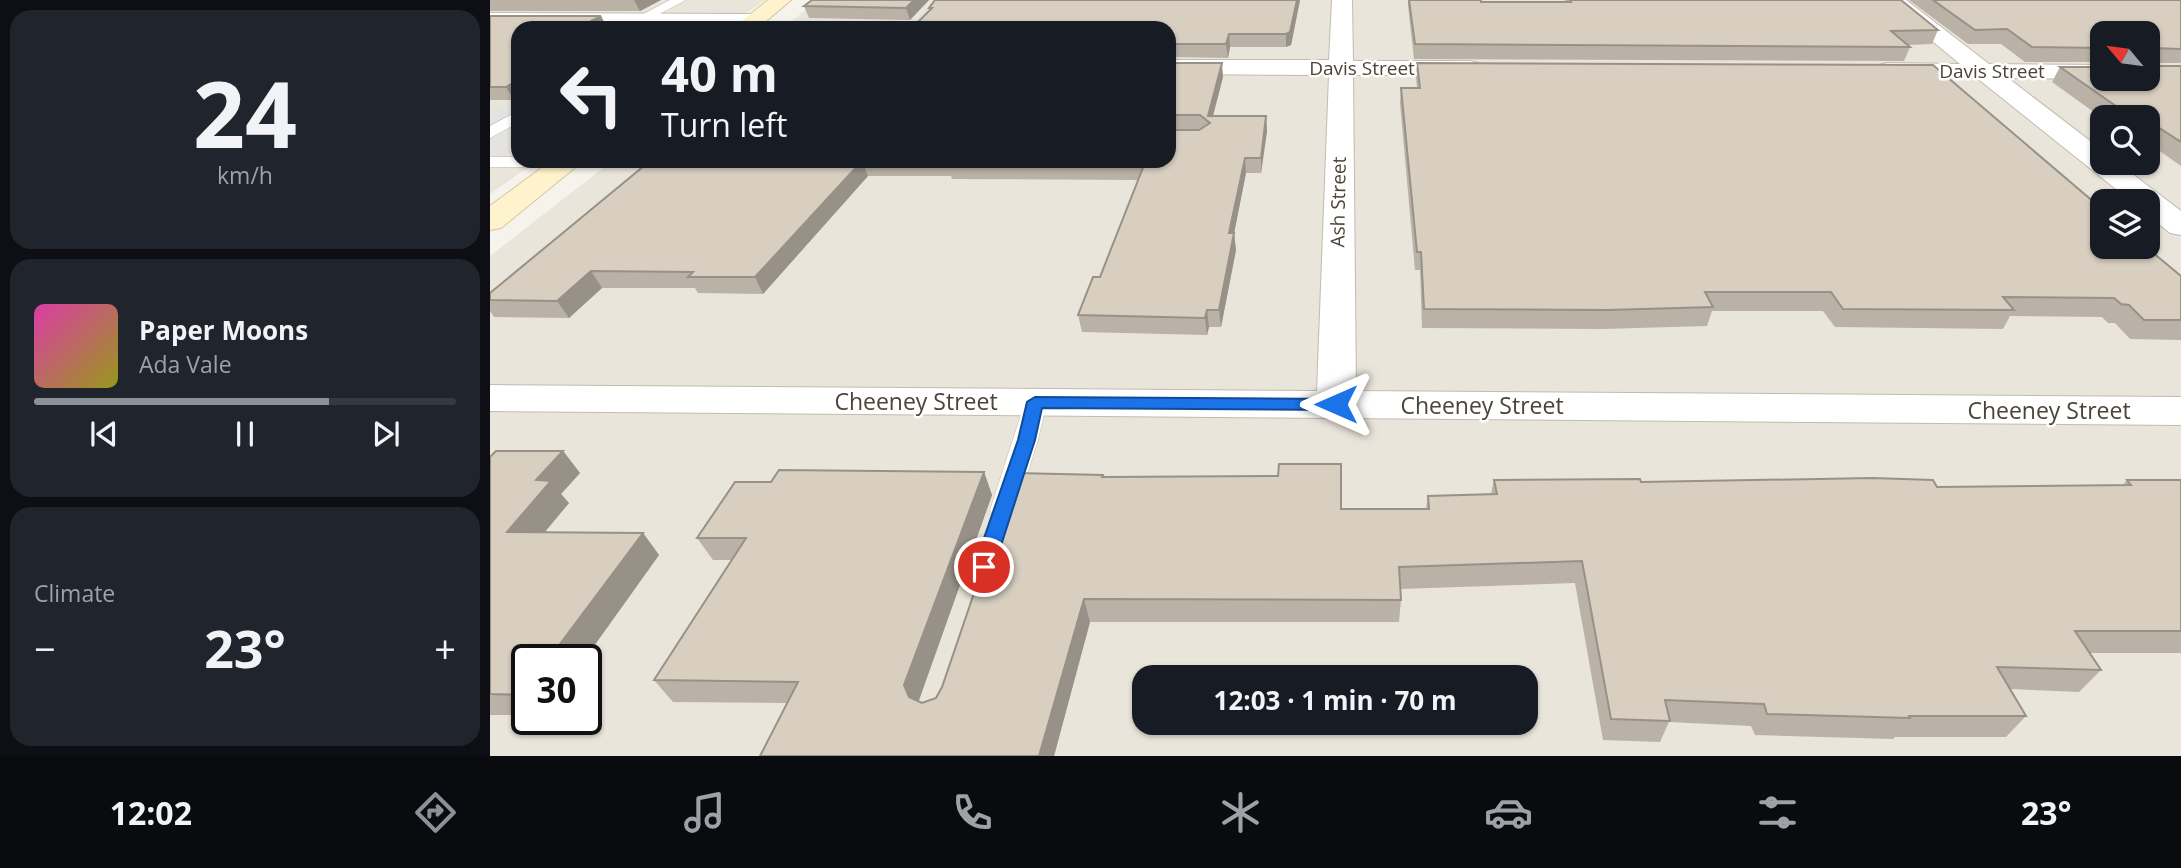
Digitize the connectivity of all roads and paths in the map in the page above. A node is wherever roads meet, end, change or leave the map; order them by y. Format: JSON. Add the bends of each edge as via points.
{"nodes":[{"id":1,"x":680,"y":0,"type":"edge"},
{"id":2,"x":781,"y":0,"type":"edge"},
{"id":3,"x":1342,"y":0,"type":"edge"},
{"id":4,"x":1893,"y":0,"type":"edge"},
{"id":5,"x":490,"y":19,"type":"edge"},
{"id":6,"x":640,"y":19,"type":"junction"},
{"id":7,"x":684,"y":21,"type":"edge"},
{"id":8,"x":753,"y":21,"type":"edge"},
{"id":9,"x":1176,"y":67,"type":"edge"},
{"id":10,"x":1340,"y":68,"type":"junction"},
{"id":11,"x":1499,"y":68,"type":"edge"},
{"id":12,"x":1868,"y":70,"type":"edge"},
{"id":13,"x":1986,"y":71,"type":"junction"},
{"id":14,"x":2090,"y":72,"type":"edge"},
{"id":15,"x":511,"y":120,"type":"edge"},
{"id":16,"x":490,"y":133,"type":"edge"},
{"id":17,"x":490,"y":162,"type":"edge"},
{"id":18,"x":511,"y":162,"type":"edge"},
{"id":19,"x":560,"y":168,"type":"edge"},
{"id":20,"x":490,"y":221,"type":"edge"},
{"id":21,"x":2181,"y":226,"type":"edge"},
{"id":22,"x":490,"y":398,"type":"edge"},
{"id":23,"x":1035,"y":402,"type":"junction"},
{"id":24,"x":1336,"y":404,"type":"junction"},
{"id":25,"x":2181,"y":411,"type":"edge"},
{"id":26,"x":997,"y":529,"type":"edge"}],
"edges":[{"from":1,"to":6,"type":"lane"},
{"from":2,"to":8,"type":"street"},
{"from":3,"to":10,"type":"street","name":"Ash Street"},
{"from":4,"to":13,"type":"street"},
{"from":5,"to":6,"type":"street"},
{"from":6,"to":7,"type":"street"},
{"from":9,"to":10,"type":"street","name":"Davis Street"},
{"from":10,"to":11,"type":"street","name":"Davis Street"},
{"from":10,"to":24,"type":"street","name":"Ash Street"},
{"from":12,"to":13,"type":"street","name":"Davis Street"},
{"from":13,"to":14,"type":"street","name":"Davis Street"},
{"from":13,"to":21,"type":"street"},
{"from":15,"to":16,"type":"lane"},
{"from":17,"to":18,"type":"lane"},
{"from":19,"to":20,"type":"street"},
{"from":22,"to":23,"type":"street","name":"Cheeney Street"},
{"from":23,"to":24,"type":"street","name":"Cheeney Street"},
{"from":23,"to":26,"type":"lane"},
{"from":24,"to":25,"type":"street","name":"Cheeney Street"}]}
